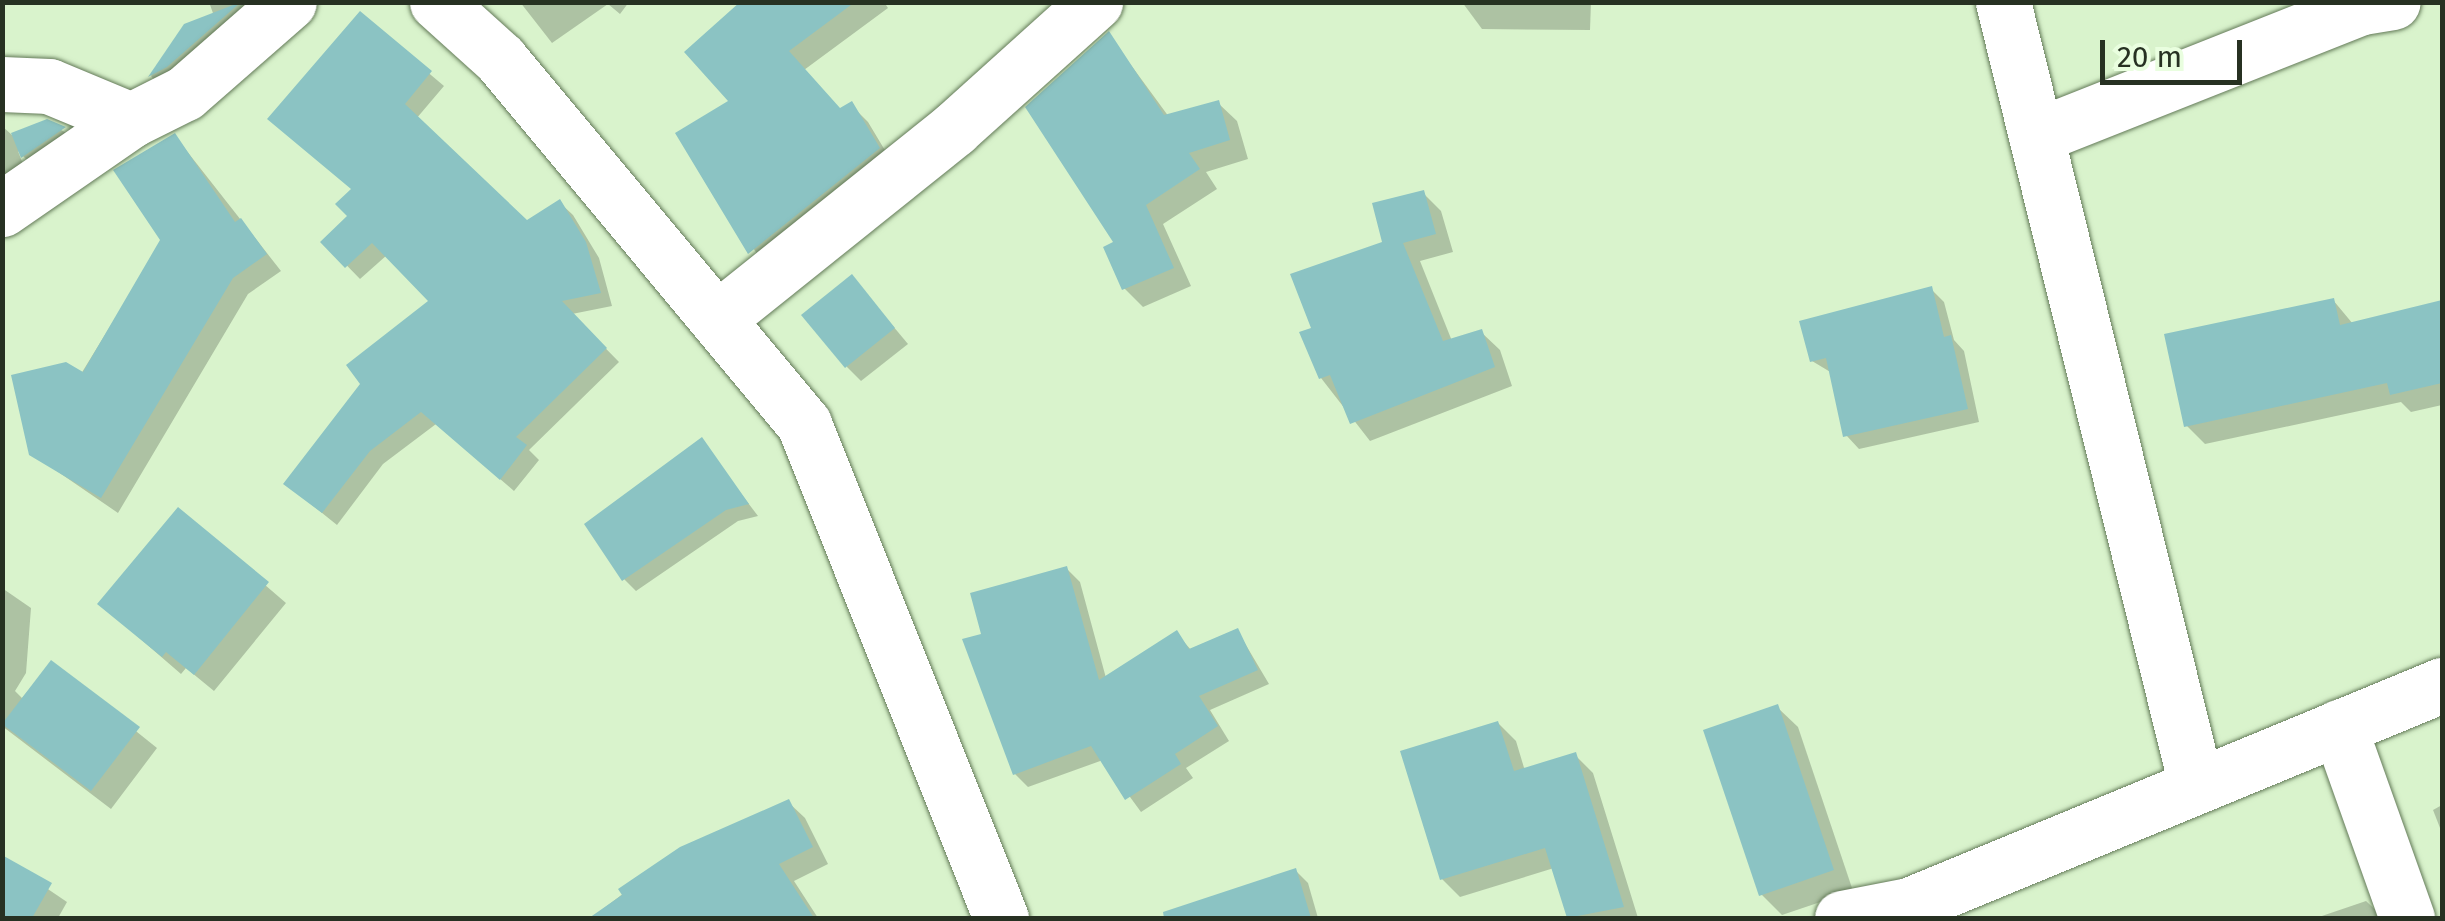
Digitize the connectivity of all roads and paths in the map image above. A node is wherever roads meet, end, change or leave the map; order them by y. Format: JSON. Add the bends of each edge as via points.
{"nodes":[{"id":1,"x":288,"y":2,"type":"edge"},
{"id":2,"x":437,"y":2,"type":"edge"},
{"id":3,"x":1095,"y":2,"type":"edge"},
{"id":4,"x":2003,"y":2,"type":"edge"},
{"id":5,"x":2393,"y":2,"type":"edge"},
{"id":6,"x":2,"y":84,"type":"edge"},
{"id":7,"x":130,"y":120,"type":"junction"},
{"id":8,"x":2036,"y":136,"type":"junction"},
{"id":9,"x":2,"y":208,"type":"edge"},
{"id":10,"x":717,"y":318,"type":"junction"},
{"id":11,"x":2442,"y":685,"type":"edge"},
{"id":12,"x":2339,"y":727,"type":"junction"},
{"id":13,"x":2196,"y":786,"type":"junction"},
{"id":14,"x":1002,"y":918,"type":"edge"},
{"id":15,"x":1842,"y":918,"type":"edge"},
{"id":16,"x":2407,"y":918,"type":"edge"}],
"edges":[{"from":1,"to":7,"type":"street","via":[[185,94]]},
{"from":2,"to":10,"type":"street","via":[[500,59]]},
{"from":3,"to":10,"type":"street","via":[[954,129]]},
{"from":4,"to":8,"type":"street"},
{"from":5,"to":8,"type":"street","via":[[2362,8]]},
{"from":6,"to":7,"type":"street","via":[[49,86]]},
{"from":7,"to":9,"type":"street"},
{"from":8,"to":13,"type":"street"},
{"from":10,"to":14,"type":"street","via":[[804,424]]},
{"from":11,"to":12,"type":"street"},
{"from":12,"to":13,"type":"street"},
{"from":12,"to":16,"type":"street"},
{"from":13,"to":15,"type":"street","via":[[1909,905]]}]}
